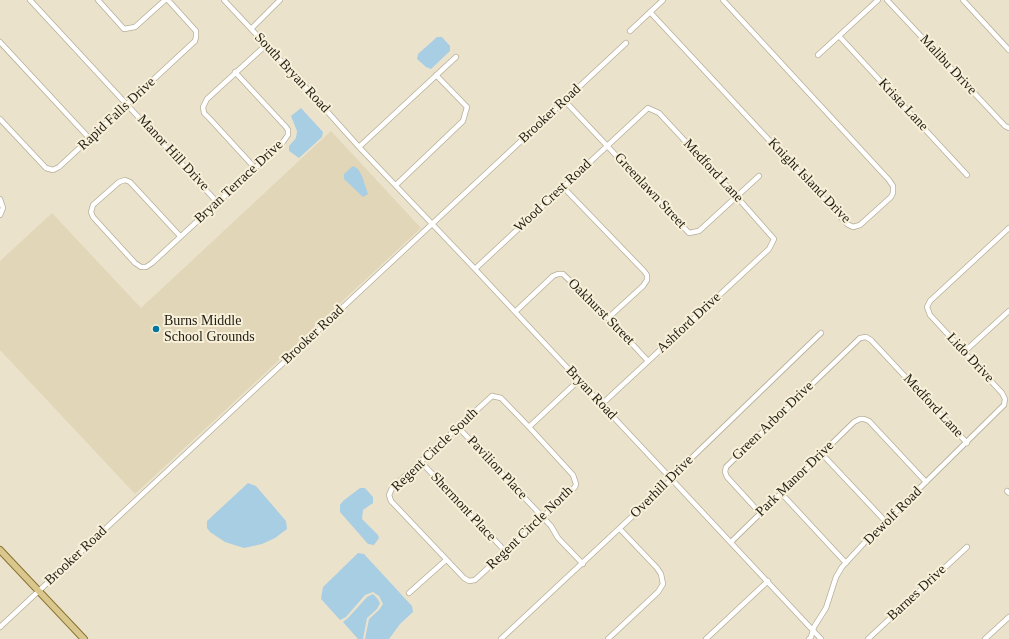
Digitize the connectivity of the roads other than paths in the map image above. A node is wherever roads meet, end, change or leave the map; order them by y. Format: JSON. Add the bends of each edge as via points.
{"nodes":[{"id":1,"x":30,"y":0,"type":"edge"},
{"id":2,"x":98,"y":0,"type":"edge"},
{"id":3,"x":165,"y":0,"type":"edge"},
{"id":4,"x":168,"y":0,"type":"edge"},
{"id":5,"x":224,"y":0,"type":"edge"},
{"id":6,"x":280,"y":0,"type":"edge"},
{"id":7,"x":663,"y":0,"type":"edge"},
{"id":8,"x":723,"y":0,"type":"edge"},
{"id":9,"x":878,"y":0,"type":"edge"},
{"id":10,"x":887,"y":0,"type":"edge"},
{"id":11,"x":963,"y":0,"type":"edge"},
{"id":12,"x":650,"y":12,"type":"junction"},
{"id":13,"x":251,"y":29,"type":"junction"},
{"id":14,"x":630,"y":31,"type":"dead end"},
{"id":15,"x":839,"y":36,"type":"junction"},
{"id":16,"x":0,"y":42,"type":"edge"},
{"id":17,"x":626,"y":43,"type":"dead end"},
{"id":18,"x":266,"y":45,"type":"junction"},
{"id":19,"x":1009,"y":50,"type":"edge"},
{"id":20,"x":818,"y":56,"type":"dead end"},
{"id":21,"x":456,"y":57,"type":"dead end"},
{"id":22,"x":236,"y":72,"type":"junction"},
{"id":23,"x":436,"y":75,"type":"junction"},
{"id":24,"x":564,"y":100,"type":"junction"},
{"id":25,"x":127,"y":104,"type":"junction"},
{"id":26,"x":648,"y":108,"type":"joint"},
{"id":27,"x":0,"y":119,"type":"edge"},
{"id":28,"x":1009,"y":128,"type":"edge"},
{"id":29,"x":90,"y":139,"type":"junction"},
{"id":30,"x":607,"y":146,"type":"junction"},
{"id":31,"x":359,"y":147,"type":"junction"},
{"id":32,"x":254,"y":167,"type":"junction"},
{"id":33,"x":967,"y":174,"type":"dead end"},
{"id":34,"x":759,"y":176,"type":"dead end"},
{"id":35,"x":396,"y":185,"type":"junction"},
{"id":36,"x":563,"y":187,"type":"junction"},
{"id":37,"x":737,"y":197,"type":"junction"},
{"id":38,"x":0,"y":199,"type":"edge"},
{"id":39,"x":217,"y":202,"type":"junction"},
{"id":40,"x":0,"y":215,"type":"edge"},
{"id":41,"x":432,"y":224,"type":"junction"},
{"id":42,"x":1009,"y":228,"type":"edge"},
{"id":43,"x":180,"y":236,"type":"junction"},
{"id":44,"x":774,"y":238,"type":"joint"},
{"id":45,"x":475,"y":269,"type":"junction"},
{"id":46,"x":1009,"y":311,"type":"edge"},
{"id":47,"x":515,"y":312,"type":"junction"},
{"id":48,"x":608,"y":318,"type":"junction"},
{"id":49,"x":821,"y":333,"type":"dead end"},
{"id":50,"x":864,"y":337,"type":"joint"},
{"id":51,"x":964,"y":352,"type":"junction"},
{"id":52,"x":648,"y":361,"type":"junction"},
{"id":53,"x":579,"y":380,"type":"junction"},
{"id":54,"x":602,"y":404,"type":"junction"},
{"id":55,"x":1001,"y":409,"type":"joint"},
{"id":56,"x":458,"y":427,"type":"junction"},
{"id":57,"x":528,"y":427,"type":"junction"},
{"id":58,"x":967,"y":442,"type":"junction"},
{"id":59,"x":822,"y":454,"type":"junction"},
{"id":60,"x":421,"y":462,"type":"junction"},
{"id":61,"x":672,"y":480,"type":"junction"},
{"id":62,"x":926,"y":482,"type":"junction"},
{"id":63,"x":781,"y":493,"type":"junction"},
{"id":64,"x":760,"y":513,"type":"junction"},
{"id":65,"x":542,"y":517,"type":"junction"},
{"id":66,"x":886,"y":522,"type":"junction"},
{"id":67,"x":620,"y":529,"type":"junction"},
{"id":68,"x":731,"y":542,"type":"junction"},
{"id":69,"x":967,"y":547,"type":"dead end"},
{"id":70,"x":0,"y":550,"type":"edge"},
{"id":71,"x":506,"y":552,"type":"junction"},
{"id":72,"x":446,"y":560,"type":"junction"},
{"id":73,"x":846,"y":563,"type":"junction"},
{"id":74,"x":583,"y":564,"type":"junction"},
{"id":75,"x":768,"y":581,"type":"junction"},
{"id":76,"x":39,"y":591,"type":"junction"},
{"id":77,"x":409,"y":593,"type":"dead end"},
{"id":78,"x":1009,"y":617,"type":"edge"},
{"id":79,"x":0,"y":627,"type":"edge"},
{"id":80,"x":813,"y":630,"type":"junction"},
{"id":81,"x":84,"y":639,"type":"edge"},
{"id":82,"x":501,"y":639,"type":"edge"},
{"id":83,"x":608,"y":639,"type":"edge"},
{"id":84,"x":706,"y":639,"type":"edge"},
{"id":85,"x":809,"y":639,"type":"edge"},
{"id":86,"x":822,"y":639,"type":"edge"},
{"id":87,"x":868,"y":639,"type":"edge"},
{"id":88,"x":985,"y":639,"type":"edge"}],
"edges":[{"from":1,"to":25,"type":"street","name":"Manor Hill Drive"},
{"from":2,"to":3,"type":"street","via":[[124,28],[135,27]]},
{"from":4,"to":25,"type":"street","name":"Rapid Falls Drive","via":[[194,28],[196,37],[192,44]]},
{"from":5,"to":13,"type":"street","name":"South Bryan Road"},
{"from":6,"to":13,"type":"street"},
{"from":7,"to":12,"type":"street"},
{"from":8,"to":12,"type":"street","name":"Knight Island Drive","via":[[893,186],[891,197],[860,225],[853,227],[847,224]]},
{"from":9,"to":15,"type":"street"},
{"from":10,"to":28,"type":"street","name":"Malibu Drive"},
{"from":11,"to":19,"type":"street"},
{"from":12,"to":14,"type":"street"},
{"from":13,"to":18,"type":"street","name":"South Bryan Road"},
{"from":15,"to":20,"type":"street"},
{"from":15,"to":33,"type":"street","name":"Krista Lane"},
{"from":16,"to":29,"type":"street"},
{"from":17,"to":24,"type":"street","name":"Brooker Road"},
{"from":18,"to":22,"type":"street"},
{"from":18,"to":31,"type":"street","name":"South Bryan Road"},
{"from":21,"to":23,"type":"street"},
{"from":22,"to":32,"type":"street","via":[[205,100],[204,110]]},
{"from":22,"to":32,"type":"street","name":"Bryan Terrace Drive","via":[[288,130],[286,138]]},
{"from":23,"to":31,"type":"street"},
{"from":23,"to":35,"type":"street","via":[[466,108],[463,121]]},
{"from":24,"to":30,"type":"street","name":"Greenlawn Street"},
{"from":24,"to":41,"type":"street","name":"Brooker Road"},
{"from":25,"to":29,"type":"street","name":"Rapid Falls Drive"},
{"from":25,"to":39,"type":"street","name":"Manor Hill Drive"},
{"from":26,"to":30,"type":"street","name":"Wood Crest Road"},
{"from":26,"to":37,"type":"street","name":"Medford Lane","via":[[659,113]]},
{"from":27,"to":29,"type":"street","name":"Rapid Falls Drive","via":[[46,168],[53,170]]},
{"from":30,"to":36,"type":"street","name":"Wood Crest Road"},
{"from":30,"to":37,"type":"street","name":"Greenlawn Street","via":[[689,233],[700,231]]},
{"from":31,"to":35,"type":"street","name":"Bryan Road"},
{"from":32,"to":39,"type":"street","name":"Bryan Terrace Drive"},
{"from":34,"to":37,"type":"street","name":"Greenlawn Street"},
{"from":35,"to":41,"type":"street","name":"Bryan Road"},
{"from":36,"to":45,"type":"street","name":"Wood Crest Road"},
{"from":36,"to":48,"type":"street","via":[[647,275],[643,286]]},
{"from":37,"to":44,"type":"street","name":"Medford Lane"},
{"from":38,"to":40,"type":"street","via":[[3,208]]},
{"from":39,"to":43,"type":"street","name":"Bryan Terrace Drive"},
{"from":41,"to":45,"type":"street","name":"Bryan Road"},
{"from":41,"to":76,"type":"street","name":"Brooker Road"},
{"from":42,"to":51,"type":"street","name":"Lido Drive","via":[[930,301],[927,309]]},
{"from":43,"to":43,"type":"street","name":"Bryan Terrace Drive","via":[[152,263],[141,267],[91,212],[93,206],[119,182],[125,180],[130,182]]},
{"from":44,"to":52,"type":"street","name":"Ashford Drive","via":[[769,249]]},
{"from":45,"to":47,"type":"street","name":"Bryan Road"},
{"from":46,"to":51,"type":"street"},
{"from":47,"to":48,"type":"street","name":"Oakhurst Street","via":[[553,276],[560,274],[566,276]]},
{"from":47,"to":53,"type":"street","name":"Bryan Road"},
{"from":48,"to":52,"type":"street","name":"Oakhurst Street"},
{"from":49,"to":61,"type":"street","name":"Overhill Drive","via":[[677,472]]},
{"from":50,"to":58,"type":"street","name":"Medford Lane","via":[[871,340]]},
{"from":50,"to":64,"type":"street","name":"Green Arbor Drive","via":[[856,341],[726,467],[727,477]]},
{"from":51,"to":55,"type":"street","name":"Lido Drive","via":[[1004,395],[1005,403]]},
{"from":52,"to":54,"type":"street","name":"Ashford Drive"},
{"from":53,"to":54,"type":"street","name":"Bryan Road"},
{"from":53,"to":57,"type":"street"},
{"from":54,"to":61,"type":"street","name":"Bryan Road"},
{"from":55,"to":58,"type":"street","name":"Dewolf Road"},
{"from":56,"to":57,"type":"street","name":"Regent Circle South","via":[[495,396],[501,398]]},
{"from":56,"to":60,"type":"street","name":"Regent Circle South"},
{"from":56,"to":65,"type":"street","name":"Pavilion Place"},
{"from":57,"to":65,"type":"street","name":"Regent Circle North","via":[[576,481],[575,487]]},
{"from":58,"to":62,"type":"street","name":"Dewolf Road"},
{"from":59,"to":62,"type":"street","name":"Park Manor Drive","via":[[855,421],[862,418],[868,421]]},
{"from":59,"to":63,"type":"street","name":"Park Manor Drive"},
{"from":59,"to":66,"type":"street"},
{"from":60,"to":71,"type":"street","name":"Shermont Place"},
{"from":60,"to":72,"type":"street","name":"Regent Circle South","via":[[392,488],[389,495]]},
{"from":61,"to":67,"type":"street","name":"Overhill Drive"},
{"from":61,"to":68,"type":"street","name":"Bryan Road"},
{"from":62,"to":66,"type":"street","name":"Dewolf Road"},
{"from":63,"to":64,"type":"street","name":"Park Manor Drive"},
{"from":63,"to":73,"type":"street"},
{"from":64,"to":68,"type":"street","name":"Park Manor Drive"},
{"from":65,"to":71,"type":"street","name":"Regent Circle North"},
{"from":65,"to":74,"type":"street","name":"Pavilion Place"},
{"from":66,"to":73,"type":"street","name":"Dewolf Road"},
{"from":67,"to":74,"type":"street","name":"Overhill Drive"},
{"from":67,"to":83,"type":"street","via":[[657,568],[663,584],[658,592]]},
{"from":68,"to":75,"type":"street","name":"Bryan Road"},
{"from":69,"to":87,"type":"street","name":"Barnes Drive"},
{"from":70,"to":76,"type":"main road"},
{"from":71,"to":72,"type":"street","name":"Regent Circle North","via":[[472,581],[464,578]]},
{"from":72,"to":77,"type":"street"},
{"from":73,"to":80,"type":"street","name":"Dewolf Road","via":[[838,574],[826,608]]},
{"from":74,"to":82,"type":"street","name":"Overhill Drive"},
{"from":75,"to":80,"type":"street","name":"Bryan Road"},
{"from":75,"to":84,"type":"street"},
{"from":76,"to":79,"type":"street","name":"Brooker Road"},
{"from":76,"to":81,"type":"main road"},
{"from":78,"to":88,"type":"street"},
{"from":80,"to":85,"type":"street","name":"Dewolf Road"},
{"from":80,"to":86,"type":"street","name":"Bryan Road"}]}
